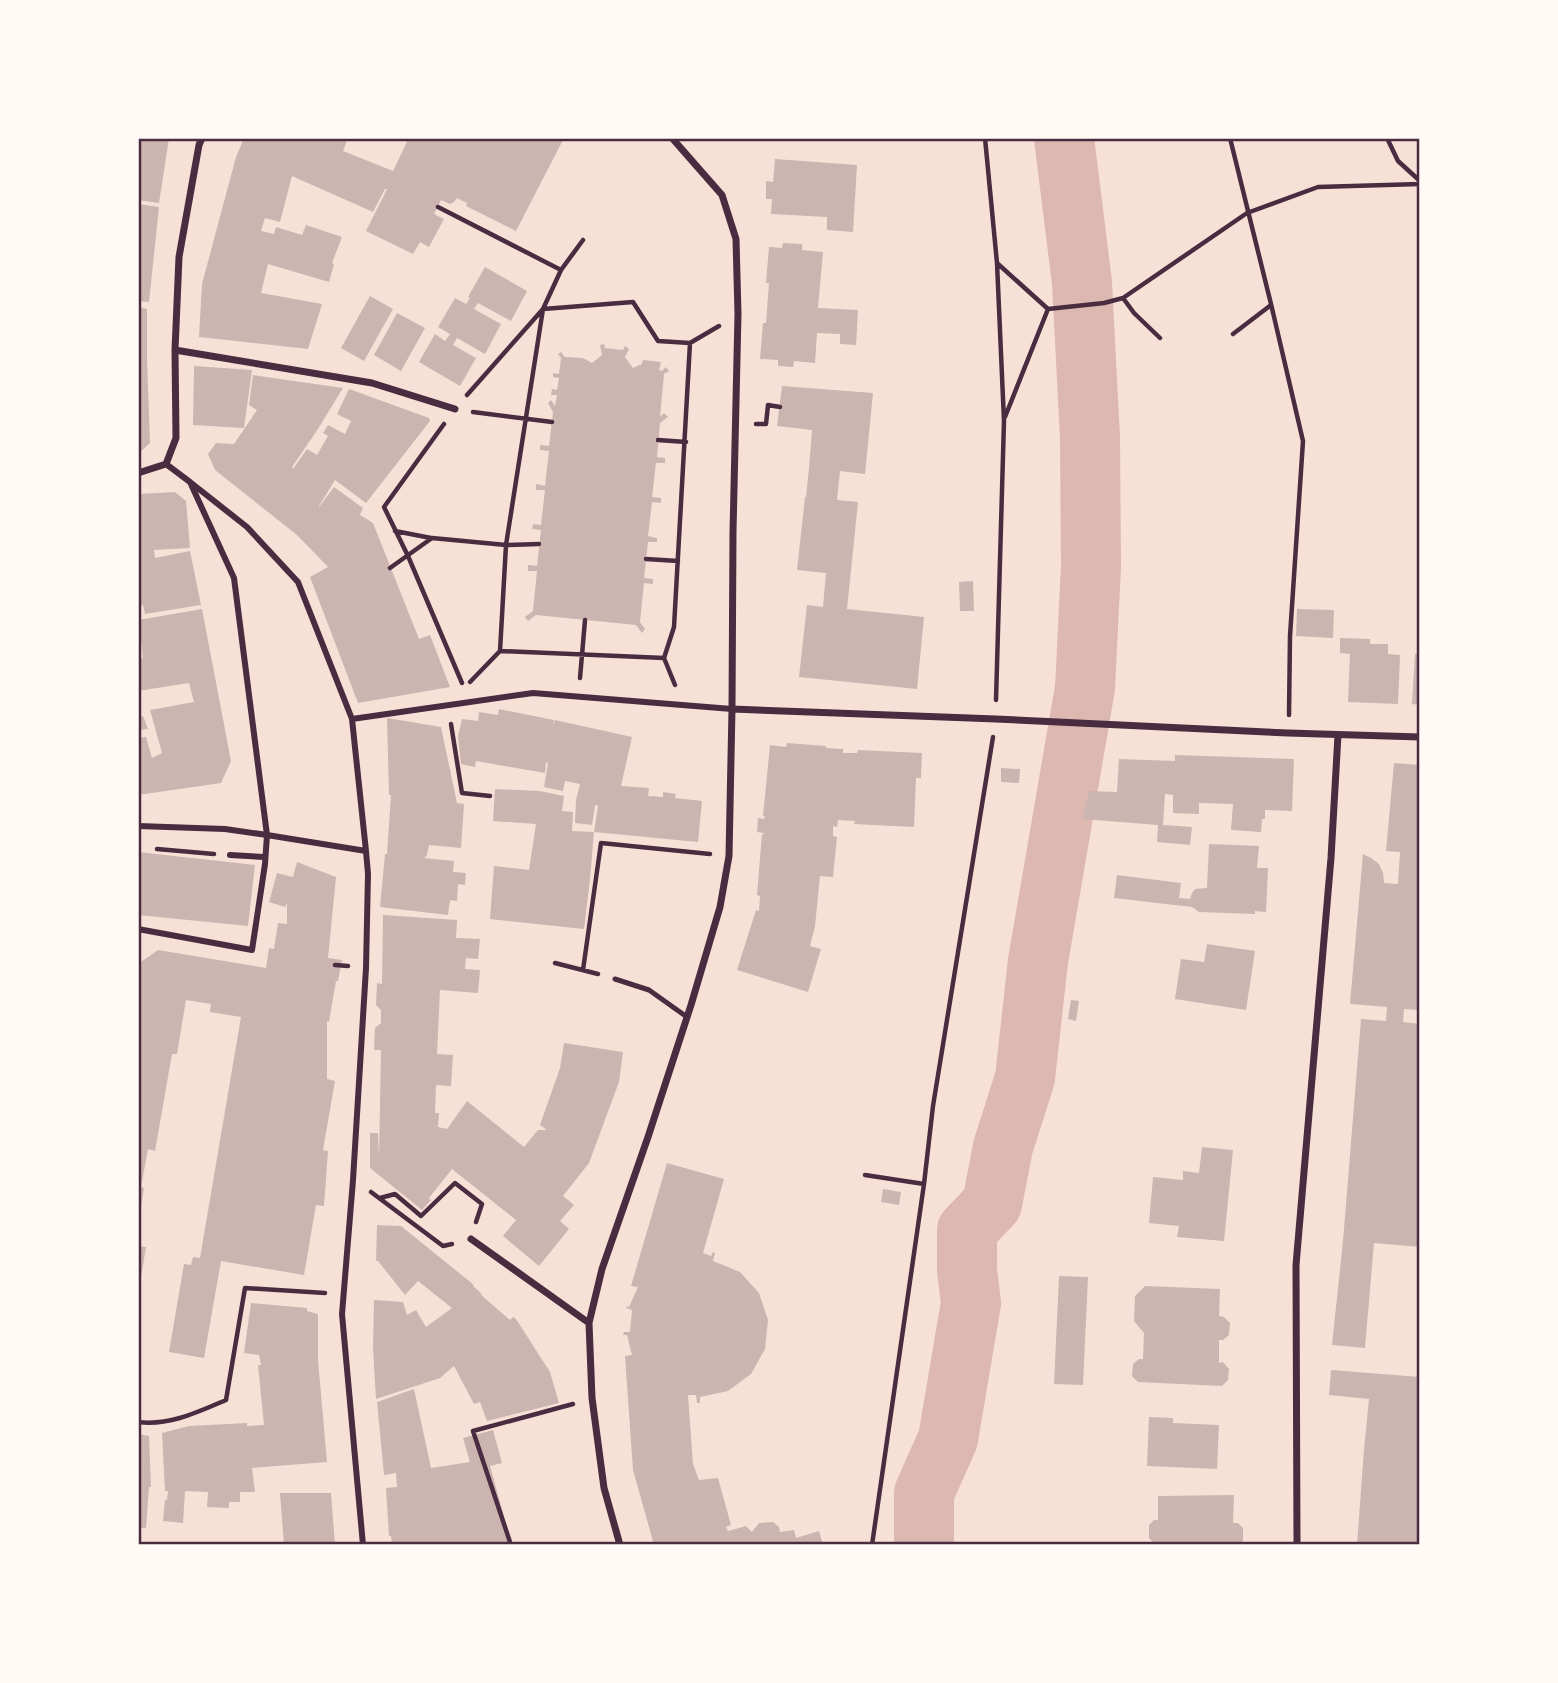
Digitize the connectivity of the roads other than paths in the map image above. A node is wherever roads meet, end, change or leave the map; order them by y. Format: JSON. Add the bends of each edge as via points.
{"nodes":[{"id":1,"x":202,"y":138,"type":"edge"},
{"id":2,"x":672,"y":138,"type":"edge"},
{"id":3,"x":175,"y":350,"type":"junction"},
{"id":4,"x":455,"y":410,"type":"road end"},
{"id":5,"x":166,"y":464,"type":"junction"},
{"id":6,"x":138,"y":473,"type":"edge"},
{"id":7,"x":190,"y":482,"type":"junction"},
{"id":8,"x":732,"y":709,"type":"junction"},
{"id":9,"x":352,"y":719,"type":"junction"},
{"id":10,"x":1338,"y":735,"type":"junction"},
{"id":11,"x":1420,"y":737,"type":"edge"},
{"id":12,"x":138,"y":826,"type":"edge"},
{"id":13,"x":267,"y":835,"type":"junction"},
{"id":14,"x":366,"y":851,"type":"junction"},
{"id":15,"x":230,"y":855,"type":"dead end"},
{"id":16,"x":264,"y":857,"type":"junction"},
{"id":17,"x":138,"y":929,"type":"edge"},
{"id":18,"x":615,"y":979,"type":"road end"},
{"id":19,"x":687,"y":1017,"type":"junction"},
{"id":20,"x":471,"y":1239,"type":"road end"},
{"id":21,"x":589,"y":1323,"type":"junction"},
{"id":22,"x":363,"y":1545,"type":"edge"},
{"id":23,"x":621,"y":1545,"type":"edge"},
{"id":24,"x":1297,"y":1545,"type":"edge"}],
"edges":[{"from":1,"to":3,"type":"street","via":[[179,257]]},
{"from":2,"to":8,"type":"street","via":[[722,195],[736,239]]},
{"from":3,"to":4,"type":"street","via":[[372,383]]},
{"from":3,"to":5,"type":"street","via":[[176,438]]},
{"from":5,"to":6,"type":"street"},
{"from":5,"to":7,"type":"street"},
{"from":7,"to":9,"type":"street","via":[[247,527],[298,582]]},
{"from":7,"to":13,"type":"street","via":[[234,578]]},
{"from":8,"to":9,"type":"street","via":[[533,693]]},
{"from":8,"to":10,"type":"street"},
{"from":8,"to":19,"type":"street","via":[[729,856],[720,907]]},
{"from":9,"to":14,"type":"street"},
{"from":10,"to":11,"type":"street"},
{"from":10,"to":24,"type":"street","via":[[1296,1265]]},
{"from":12,"to":13,"type":"street","via":[[225,828]]},
{"from":13,"to":14,"type":"street"},
{"from":13,"to":16,"type":"street"},
{"from":14,"to":22,"type":"street","via":[[366,968],[342,1314]]},
{"from":15,"to":16,"type":"street"},
{"from":16,"to":17,"type":"street","via":[[252,950]]},
{"from":18,"to":19,"type":"lane","via":[[649,990]]},
{"from":19,"to":21,"type":"street","via":[[602,1269]]},
{"from":20,"to":21,"type":"street"},
{"from":21,"to":23,"type":"street","via":[[592,1398],[604,1488]]}]}
